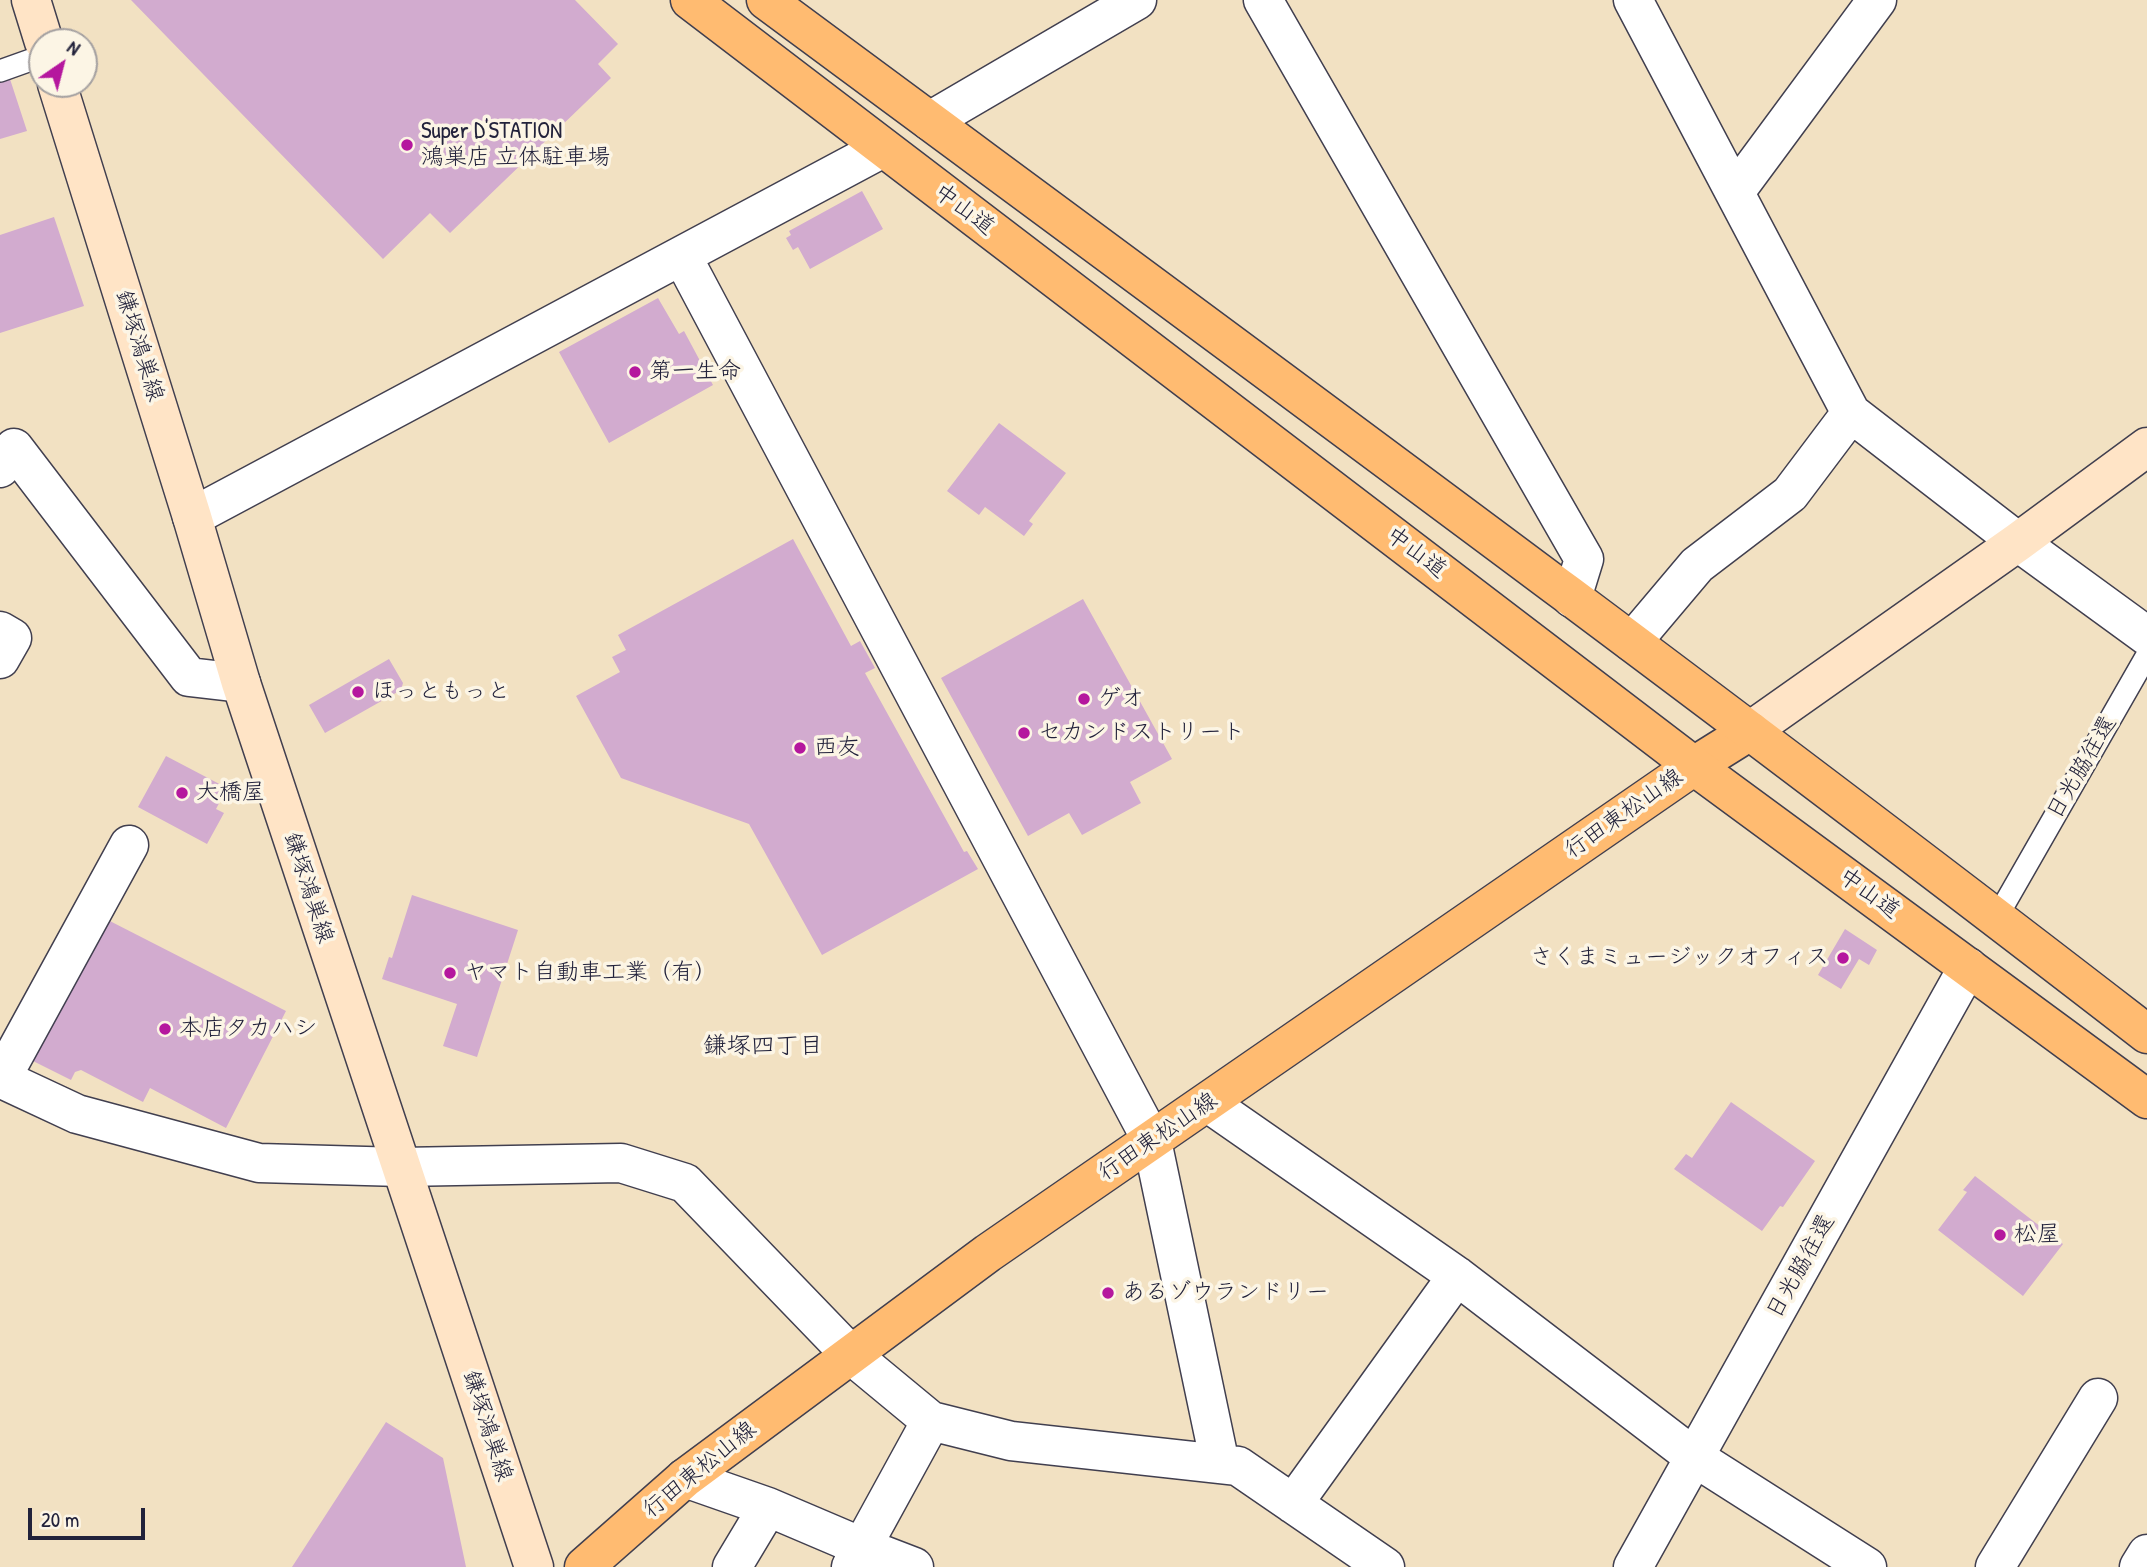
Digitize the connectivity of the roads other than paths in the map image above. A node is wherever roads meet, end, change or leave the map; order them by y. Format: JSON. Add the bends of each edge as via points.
{"nodes":[{"id":1,"x":31,"y":0,"type":"edge"},
{"id":2,"x":690,"y":0,"type":"edge"},
{"id":3,"x":766,"y":0,"type":"edge"},
{"id":4,"x":1137,"y":0,"type":"edge"},
{"id":5,"x":1264,"y":0,"type":"edge"},
{"id":6,"x":1633,"y":0,"type":"edge"},
{"id":7,"x":1877,"y":0,"type":"edge"},
{"id":8,"x":40,"y":28,"type":"edge"},
{"id":9,"x":28,"y":61,"type":"edge"},
{"id":10,"x":0,"y":71,"type":"edge"},
{"id":11,"x":61,"y":98,"type":"edge"},
{"id":12,"x":930,"y":121,"type":"junction"},
{"id":13,"x":883,"y":148,"type":"junction"},
{"id":14,"x":1735,"y":192,"type":"junction"},
{"id":15,"x":682,"y":256,"type":"junction"},
{"id":16,"x":1851,"y":413,"type":"junction"},
{"id":17,"x":2147,"y":447,"type":"edge"},
{"id":18,"x":5,"y":449,"type":"edge"},
{"id":19,"x":192,"y":517,"type":"junction"},
{"id":20,"x":2018,"y":542,"type":"junction"},
{"id":21,"x":1572,"y":598,"type":"junction"},
{"id":22,"x":0,"y":631,"type":"edge"},
{"id":23,"x":2147,"y":636,"type":"edge"},
{"id":24,"x":1632,"y":642,"type":"junction"},
{"id":25,"x":2147,"y":655,"type":"edge"},
{"id":26,"x":0,"y":659,"type":"edge"},
{"id":27,"x":240,"y":683,"type":"junction"},
{"id":28,"x":1750,"y":731,"type":"junction"},
{"id":29,"x":1694,"y":766,"type":"junction"},
{"id":30,"x":129,"y":845,"type":"dead end"},
{"id":31,"x":1997,"y":917,"type":"junction"},
{"id":32,"x":1968,"y":967,"type":"junction"},
{"id":33,"x":2147,"y":1034,"type":"edge"},
{"id":34,"x":0,"y":1078,"type":"edge"},
{"id":35,"x":2147,"y":1099,"type":"edge"},
{"id":36,"x":1209,"y":1103,"type":"junction"},
{"id":37,"x":1152,"y":1141,"type":"junction"},
{"id":38,"x":401,"y":1167,"type":"junction"},
{"id":39,"x":1457,"y":1276,"type":"junction"},
{"id":40,"x":850,"y":1354,"type":"junction"},
{"id":41,"x":2098,"y":1398,"type":"dead end"},
{"id":42,"x":931,"y":1421,"type":"junction"},
{"id":43,"x":1694,"y":1457,"type":"junction"},
{"id":44,"x":1220,"y":1464,"type":"junction"},
{"id":45,"x":685,"y":1478,"type":"junction"},
{"id":46,"x":1293,"y":1504,"type":"junction"},
{"id":47,"x":768,"y":1507,"type":"junction"},
{"id":48,"x":2147,"y":1554,"type":"edge"},
{"id":49,"x":856,"y":1557,"type":"edge"},
{"id":50,"x":534,"y":1567,"type":"edge"},
{"id":51,"x":584,"y":1567,"type":"edge"},
{"id":52,"x":732,"y":1567,"type":"edge"},
{"id":53,"x":914,"y":1567,"type":"edge"},
{"id":54,"x":1385,"y":1567,"type":"edge"},
{"id":55,"x":1633,"y":1567,"type":"edge"},
{"id":56,"x":1867,"y":1567,"type":"edge"},
{"id":57,"x":1995,"y":1567,"type":"edge"},
{"id":58,"x":2139,"y":1567,"type":"edge"}],
"edges":[{"from":1,"to":8,"type":"main road"},
{"from":2,"to":13,"type":"main road","name":"中山道"},
{"from":3,"to":12,"type":"main road"},
{"from":4,"to":12,"type":"street"},
{"from":5,"to":21,"type":"street","via":[[1584,559]]},
{"from":6,"to":14,"type":"street"},
{"from":7,"to":14,"type":"street"},
{"from":9,"to":10,"type":"lane"},
{"from":11,"to":19,"type":"main road","name":"鎌塚鴻巣線"},
{"from":12,"to":21,"type":"main road"},
{"from":13,"to":15,"type":"street"},
{"from":13,"to":29,"type":"main road","name":"中山道"},
{"from":14,"to":16,"type":"street"},
{"from":15,"to":19,"type":"street"},
{"from":15,"to":37,"type":"street"},
{"from":16,"to":20,"type":"street"},
{"from":16,"to":24,"type":"street","via":[[1790,494],[1697,565]]},
{"from":17,"to":20,"type":"main road"},
{"from":18,"to":27,"type":"street","via":[[189,677]]},
{"from":19,"to":27,"type":"main road","name":"鎌塚鴻巣線"},
{"from":20,"to":23,"type":"street"},
{"from":20,"to":28,"type":"main road"},
{"from":21,"to":24,"type":"main road"},
{"from":22,"to":26,"type":"street","via":[[12,638]]},
{"from":24,"to":28,"type":"main road"},
{"from":25,"to":31,"type":"lane","name":"日光脇往還"},
{"from":27,"to":38,"type":"main road","name":"鎌塚鴻巣線"},
{"from":28,"to":29,"type":"main road","name":"行田東松山線"},
{"from":28,"to":31,"type":"main road"},
{"from":29,"to":32,"type":"main road","name":"中山道"},
{"from":29,"to":36,"type":"main road","name":"行田東松山線"},
{"from":30,"to":34,"type":"street"},
{"from":31,"to":33,"type":"main road"},
{"from":32,"to":35,"type":"main road","name":"中山道"},
{"from":32,"to":43,"type":"street","name":"日光脇往還"},
{"from":34,"to":38,"type":"street","via":[[77,1114],[259,1163]]},
{"from":36,"to":37,"type":"main road","name":"行田東松山線"},
{"from":36,"to":39,"type":"street"},
{"from":37,"to":40,"type":"main road","name":"行田東松山線"},
{"from":37,"to":44,"type":"street"},
{"from":38,"to":40,"type":"street","via":[[621,1163],[685,1183]]},
{"from":38,"to":50,"type":"main road","name":"鎌塚鴻巣線"},
{"from":39,"to":43,"type":"street"},
{"from":39,"to":46,"type":"street"},
{"from":40,"to":42,"type":"street"},
{"from":40,"to":45,"type":"main road","name":"行田東松山線"},
{"from":41,"to":57,"type":"street"},
{"from":42,"to":44,"type":"street","via":[[1011,1441]]},
{"from":42,"to":49,"type":"street"},
{"from":43,"to":55,"type":"street","name":"日光脇往還"},
{"from":43,"to":56,"type":"street"},
{"from":44,"to":46,"type":"street","via":[[1238,1466]]},
{"from":45,"to":47,"type":"street"},
{"from":45,"to":51,"type":"main road","name":"行田東松山線"},
{"from":46,"to":54,"type":"street"},
{"from":47,"to":49,"type":"street"},
{"from":47,"to":52,"type":"street"},
{"from":48,"to":58,"type":"street"},
{"from":49,"to":53,"type":"street"}]}
